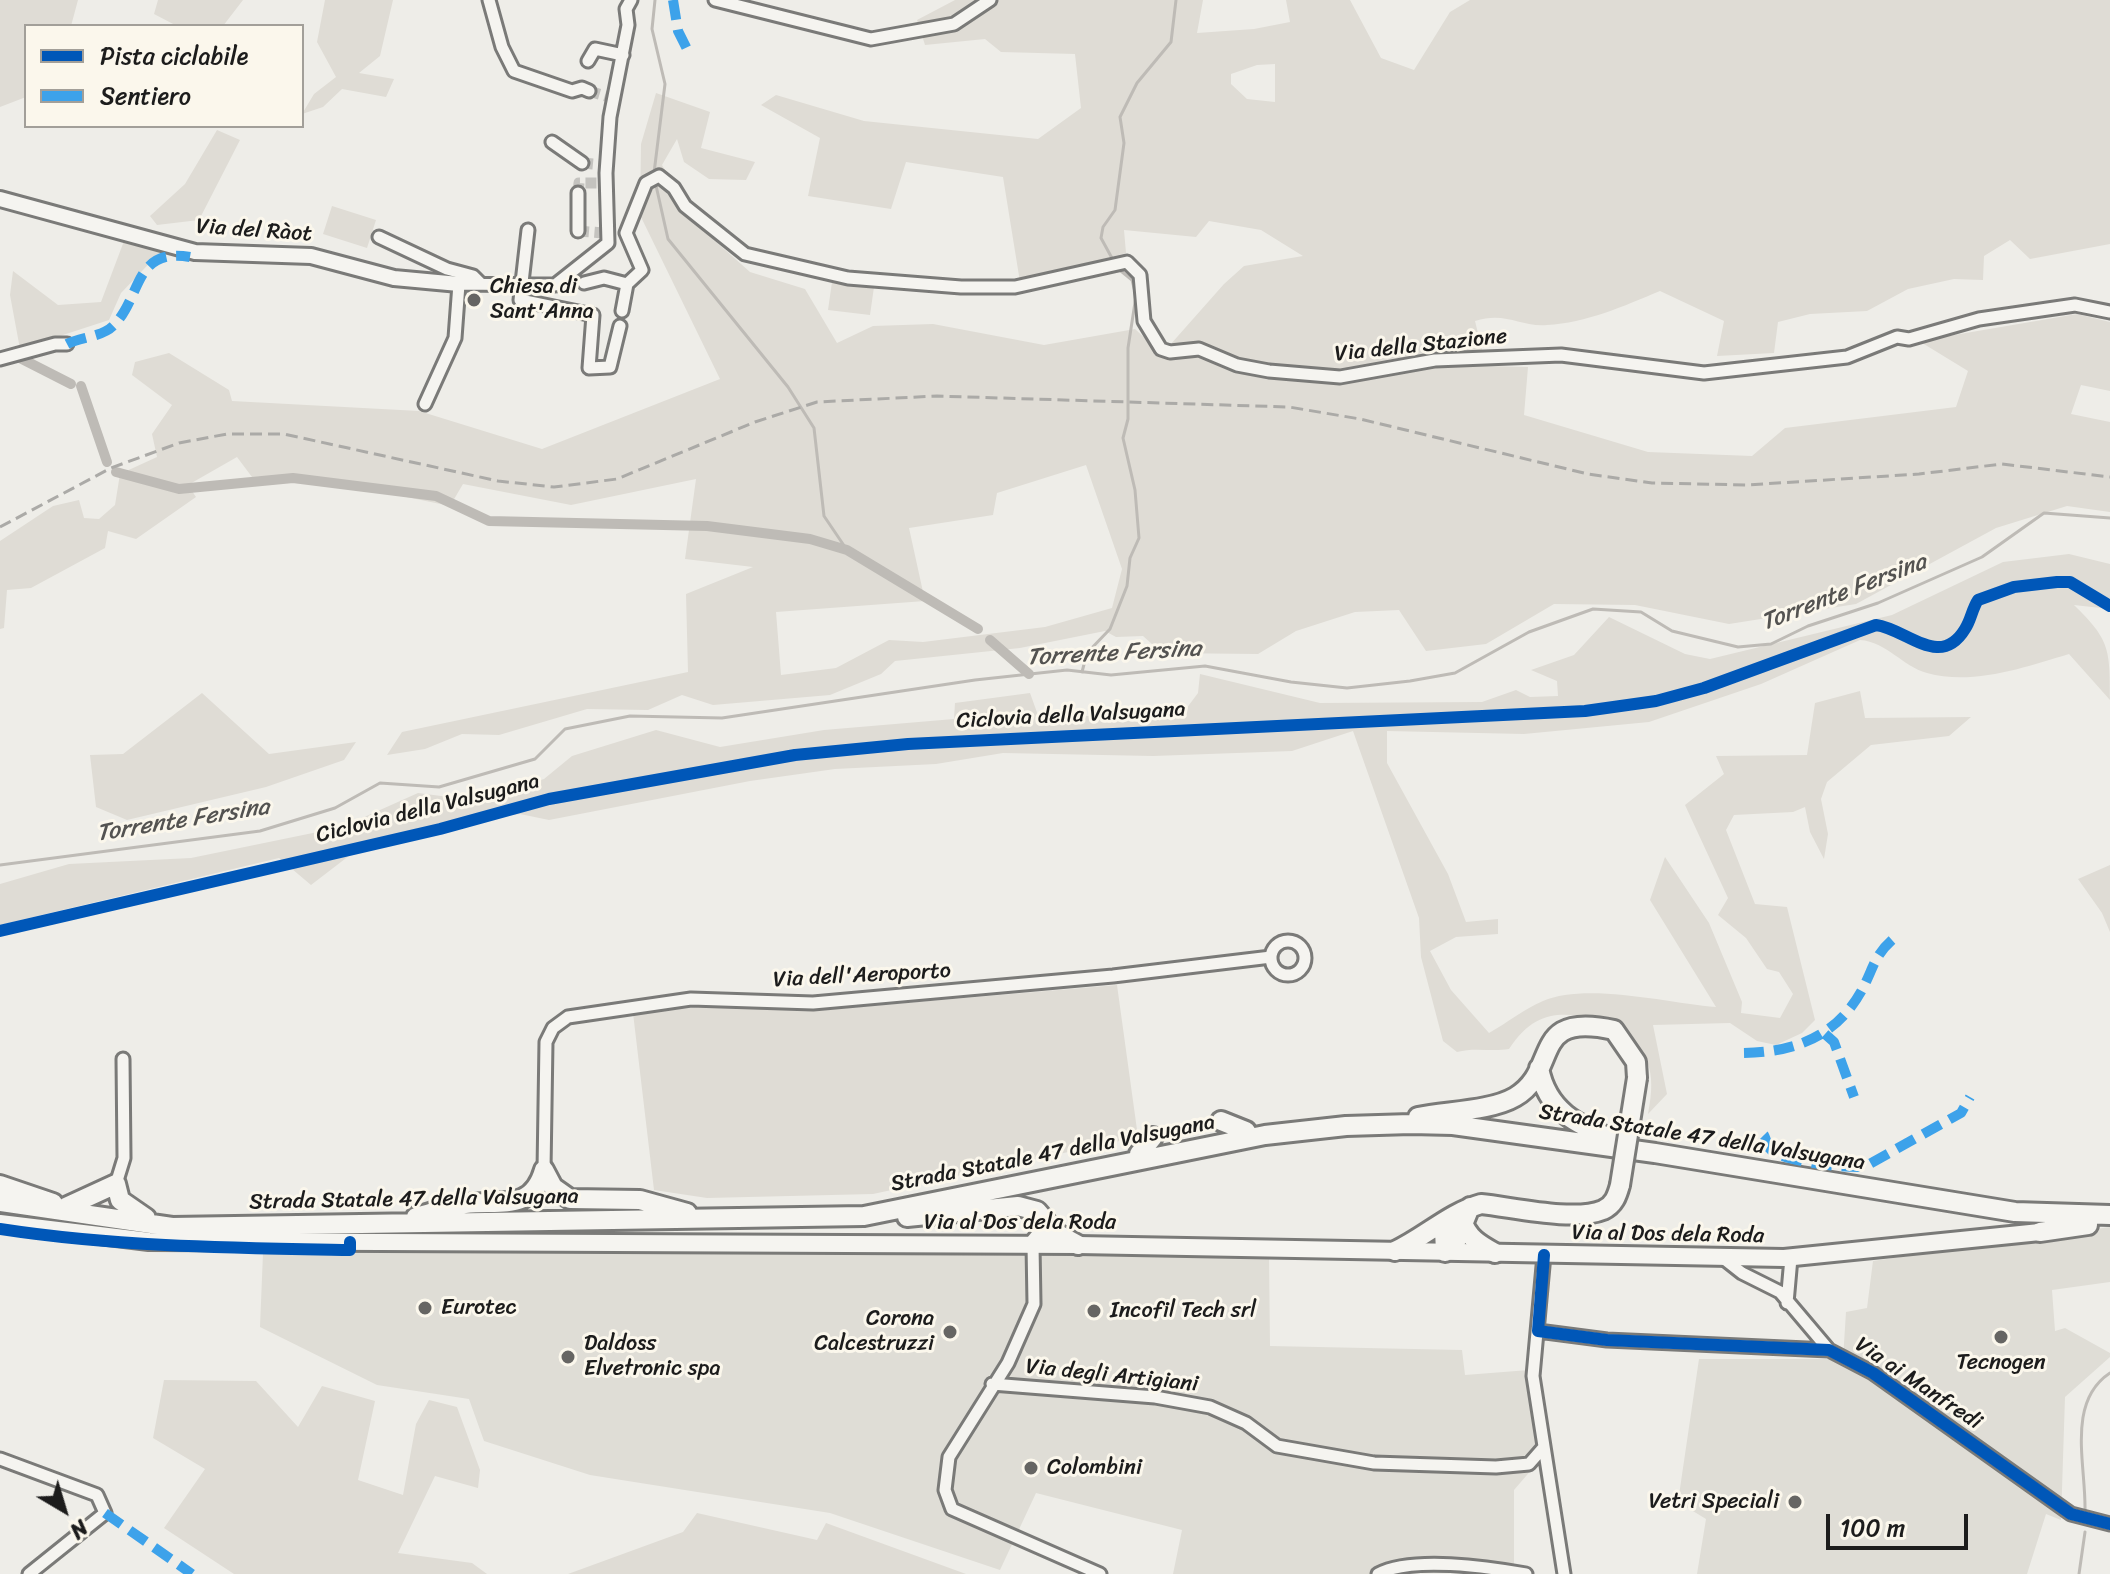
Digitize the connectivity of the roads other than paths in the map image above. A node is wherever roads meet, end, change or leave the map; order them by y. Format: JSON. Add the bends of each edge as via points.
{"nodes":[{"id":1,"x":489,"y":0,"type":"edge"},
{"id":2,"x":715,"y":0,"type":"edge"},
{"id":3,"x":990,"y":0,"type":"edge"},
{"id":4,"x":626,"y":3,"type":"edge"},
{"id":5,"x":623,"y":55,"type":"junction"},
{"id":6,"x":588,"y":61,"type":"dead end"},
{"id":7,"x":589,"y":91,"type":"tunnel mouth"},
{"id":8,"x":552,"y":142,"type":"dead end"},
{"id":9,"x":582,"y":163,"type":"tunnel mouth"},
{"id":10,"x":578,"y":193,"type":"dead end"},
{"id":11,"x":0,"y":199,"type":"edge"},
{"id":12,"x":528,"y":230,"type":"dead end"},
{"id":13,"x":578,"y":231,"type":"dead end"},
{"id":14,"x":606,"y":232,"type":"junction"},
{"id":15,"x":626,"y":233,"type":"junction"},
{"id":16,"x":379,"y":237,"type":"dead end"},
{"id":17,"x":480,"y":283,"type":"junction"},
{"id":18,"x":459,"y":284,"type":"junction"},
{"id":19,"x":627,"y":284,"type":"junction"},
{"id":20,"x":522,"y":285,"type":"junction"},
{"id":21,"x":555,"y":285,"type":"junction"},
{"id":22,"x":622,"y":311,"type":"dead end"},
{"id":23,"x":2110,"y":312,"type":"edge"},
{"id":24,"x":620,"y":326,"type":"dead end"},
{"id":25,"x":67,"y":344,"type":"dead end"},
{"id":26,"x":0,"y":359,"type":"edge"},
{"id":27,"x":425,"y":404,"type":"dead end"},
{"id":28,"x":1271,"y":957,"type":"dead end"},
{"id":29,"x":123,"y":1059,"type":"dead end"},
{"id":30,"x":1539,"y":1068,"type":"junction"},
{"id":31,"x":1412,"y":1118,"type":"junction"},
{"id":32,"x":1221,"y":1121,"type":"dead end"},
{"id":33,"x":1246,"y":1131,"type":"junction"},
{"id":34,"x":1153,"y":1137,"type":"dead end"},
{"id":35,"x":1615,"y":1140,"type":"junction"},
{"id":36,"x":1139,"y":1154,"type":"junction"},
{"id":37,"x":544,"y":1170,"type":"junction"},
{"id":38,"x":116,"y":1184,"type":"junction"},
{"id":39,"x":0,"y":1185,"type":"edge"},
{"id":40,"x":0,"y":1196,"type":"edge"},
{"id":41,"x":0,"y":1202,"type":"edge"},
{"id":42,"x":64,"y":1206,"type":"junction"},
{"id":43,"x":2110,"y":1206,"type":"edge"},
{"id":44,"x":687,"y":1213,"type":"junction"},
{"id":45,"x":1462,"y":1214,"type":"junction"},
{"id":46,"x":864,"y":1216,"type":"junction"},
{"id":47,"x":416,"y":1217,"type":"junction"},
{"id":48,"x":2110,"y":1217,"type":"edge"},
{"id":49,"x":146,"y":1218,"type":"junction"},
{"id":50,"x":1043,"y":1222,"type":"junction"},
{"id":51,"x":0,"y":1223,"type":"edge"},
{"id":52,"x":2040,"y":1232,"type":"joint"},
{"id":53,"x":1033,"y":1245,"type":"junction"},
{"id":54,"x":1078,"y":1245,"type":"junction"},
{"id":55,"x":1395,"y":1251,"type":"junction"},
{"id":56,"x":1445,"y":1252,"type":"junction"},
{"id":57,"x":1495,"y":1253,"type":"junction"},
{"id":58,"x":1544,"y":1255,"type":"junction"},
{"id":59,"x":1723,"y":1258,"type":"junction"},
{"id":60,"x":1791,"y":1258,"type":"junction"},
{"id":61,"x":1787,"y":1304,"type":"junction"},
{"id":62,"x":1538,"y":1331,"type":"junction"},
{"id":63,"x":1829,"y":1350,"type":"junction"},
{"id":64,"x":992,"y":1384,"type":"junction"},
{"id":65,"x":1543,"y":1448,"type":"junction"},
{"id":66,"x":0,"y":1459,"type":"edge"},
{"id":67,"x":2110,"y":1524,"type":"edge"},
{"id":68,"x":29,"y":1574,"type":"edge"},
{"id":69,"x":1100,"y":1574,"type":"edge"},
{"id":70,"x":1378,"y":1574,"type":"edge"},
{"id":71,"x":1526,"y":1574,"type":"edge"},
{"id":72,"x":1564,"y":1574,"type":"edge"}],
"edges":[{"from":1,"to":7,"type":"street","via":[[514,71],[572,91]]},
{"from":2,"to":3,"type":"street","via":[[871,39],[954,24]]},
{"from":4,"to":5,"type":"street"},
{"from":5,"to":6,"type":"street","via":[[595,49]]},
{"from":5,"to":14,"type":"street","via":[[612,97],[603,183]]},
{"from":8,"to":9,"type":"street"},
{"from":10,"to":13,"type":"street"},
{"from":11,"to":18,"type":"street","name":"Via del Ràot","via":[[195,252],[311,256],[394,278]]},
{"from":12,"to":20,"type":"street"},
{"from":14,"to":15,"type":"street"},
{"from":14,"to":21,"type":"street","via":[[608,243]]},
{"from":15,"to":19,"type":"street","via":[[642,270]]},
{"from":15,"to":23,"type":"street","name":"Via della Stazione","via":[[646,183],[659,176],[685,206],[745,254],[848,278],[1015,287],[1127,262],[1140,275],[1144,321],[1161,349],[1199,349],[1237,365],[1340,377],[1435,360],[1561,355],[1704,373],[1847,357],[1897,337],[1909,339],[1979,319],[2075,305]]},
{"from":16,"to":17,"type":"street"},
{"from":17,"to":18,"type":"street"},
{"from":17,"to":20,"type":"street"},
{"from":18,"to":27,"type":"street","via":[[455,338]]},
{"from":19,"to":21,"type":"street","via":[[604,278]]},
{"from":19,"to":22,"type":"street"},
{"from":20,"to":21,"type":"street"},
{"from":20,"to":24,"type":"street","via":[[520,300],[593,315],[589,368],[610,367]]},
{"from":25,"to":26,"type":"street"},
{"from":28,"to":37,"type":"street","name":"Via dell'Aeroporto","via":[[813,1003],[691,999],[568,1017],[546,1042]]},
{"from":29,"to":38,"type":"street","via":[[124,1158]]},
{"from":30,"to":31,"type":"highway","via":[[1519,1095],[1500,1105]]},
{"from":30,"to":35,"type":"highway","via":[[1542,1088],[1554,1106],[1580,1126]]},
{"from":30,"to":45,"type":"highway","bridge":true,"via":[[1559,1033],[1586,1024],[1614,1030],[1636,1062],[1616,1200],[1603,1210],[1579,1214],[1481,1204]]},
{"from":31,"to":33,"type":"highway","name":"Strada Statale 47 della Valsugana"},
{"from":31,"to":35,"type":"highway","name":"Strada Statale 47 della Valsugana"},
{"from":32,"to":33,"type":"highway"},
{"from":33,"to":36,"type":"highway","name":"Strada Statale 47 della Valsugana"},
{"from":34,"to":36,"type":"highway"},
{"from":35,"to":43,"type":"highway","name":"Strada Statale 47 della Valsugana","via":[[2019,1203]]},
{"from":36,"to":44,"type":"highway","name":"Strada Statale 47 della Valsugana","via":[[911,1202]]},
{"from":37,"to":44,"type":"highway","via":[[559,1195],[570,1199],[640,1200]]},
{"from":37,"to":47,"type":"highway","via":[[539,1186],[522,1201],[462,1204]]},
{"from":38,"to":42,"type":"highway"},
{"from":38,"to":49,"type":"highway","via":[[120,1200]]},
{"from":39,"to":42,"type":"highway"},
{"from":40,"to":42,"type":"highway","name":"Strada Statale 47 della Valsugana"},
{"from":41,"to":46,"type":"highway","name":"Strada Statale 47 della Valsugana","via":[[172,1227]]},
{"from":42,"to":49,"type":"highway","name":"Strada Statale 47 della Valsugana"},
{"from":44,"to":47,"type":"highway","name":"Strada Statale 47 della Valsugana"},
{"from":45,"to":55,"type":"highway"},
{"from":45,"to":56,"type":"highway","via":[[1461,1234]]},
{"from":45,"to":57,"type":"highway","via":[[1466,1232]]},
{"from":46,"to":48,"type":"highway","name":"Strada Statale 47 della Valsugana","via":[[1265,1135],[1411,1124],[1655,1153],[2015,1212]]},
{"from":46,"to":50,"type":"highway","via":[[918,1218],[1018,1206],[1037,1211]]},
{"from":47,"to":49,"type":"highway","name":"Strada Statale 47 della Valsugana"},
{"from":48,"to":52,"type":"highway"},
{"from":50,"to":53,"type":"highway"},
{"from":50,"to":54,"type":"highway"},
{"from":51,"to":53,"type":"main road","name":"Via al Dos dela Roda","via":[[149,1241]]},
{"from":52,"to":60,"type":"main road","name":"Via al Dos dela Roda"},
{"from":53,"to":54,"type":"main road","name":"Via al Dos dela Roda"},
{"from":53,"to":64,"type":"street","name":"Via degli Artigiani","via":[[1034,1304],[1008,1363]]},
{"from":54,"to":55,"type":"main road","name":"Via al Dos dela Roda"},
{"from":55,"to":56,"type":"main road","name":"Via al Dos dela Roda"},
{"from":56,"to":57,"type":"main road","name":"Via al Dos dela Roda"},
{"from":57,"to":58,"type":"main road","name":"Via al Dos dela Roda"},
{"from":58,"to":59,"type":"main road","name":"Via al Dos dela Roda"},
{"from":58,"to":62,"type":"street"},
{"from":59,"to":60,"type":"main road","name":"Via al Dos dela Roda"},
{"from":59,"to":61,"type":"street","name":"Via ai Manfredi","via":[[1780,1292]]},
{"from":60,"to":61,"type":"street"},
{"from":61,"to":63,"type":"street","name":"Via ai Manfredi"},
{"from":62,"to":63,"type":"street","name":"Via ai Manfredi","via":[[1607,1340]]},
{"from":62,"to":65,"type":"street","via":[[1533,1376]]},
{"from":63,"to":67,"type":"street","name":"Via ai Manfredi","via":[[1873,1373],[2075,1517]]},
{"from":64,"to":65,"type":"street","name":"Via degli Artigiani","via":[[1155,1397],[1210,1407],[1246,1423],[1277,1446],[1374,1463],[1496,1467],[1529,1464]]},
{"from":64,"to":69,"type":"street","name":"Via degli Artigiani","via":[[949,1457],[945,1490],[952,1509]]},
{"from":65,"to":72,"type":"street"},
{"from":66,"to":68,"type":"street","via":[[97,1495],[105,1513]]},
{"from":70,"to":71,"type":"street","via":[[1392,1567],[1451,1566]]}]}
